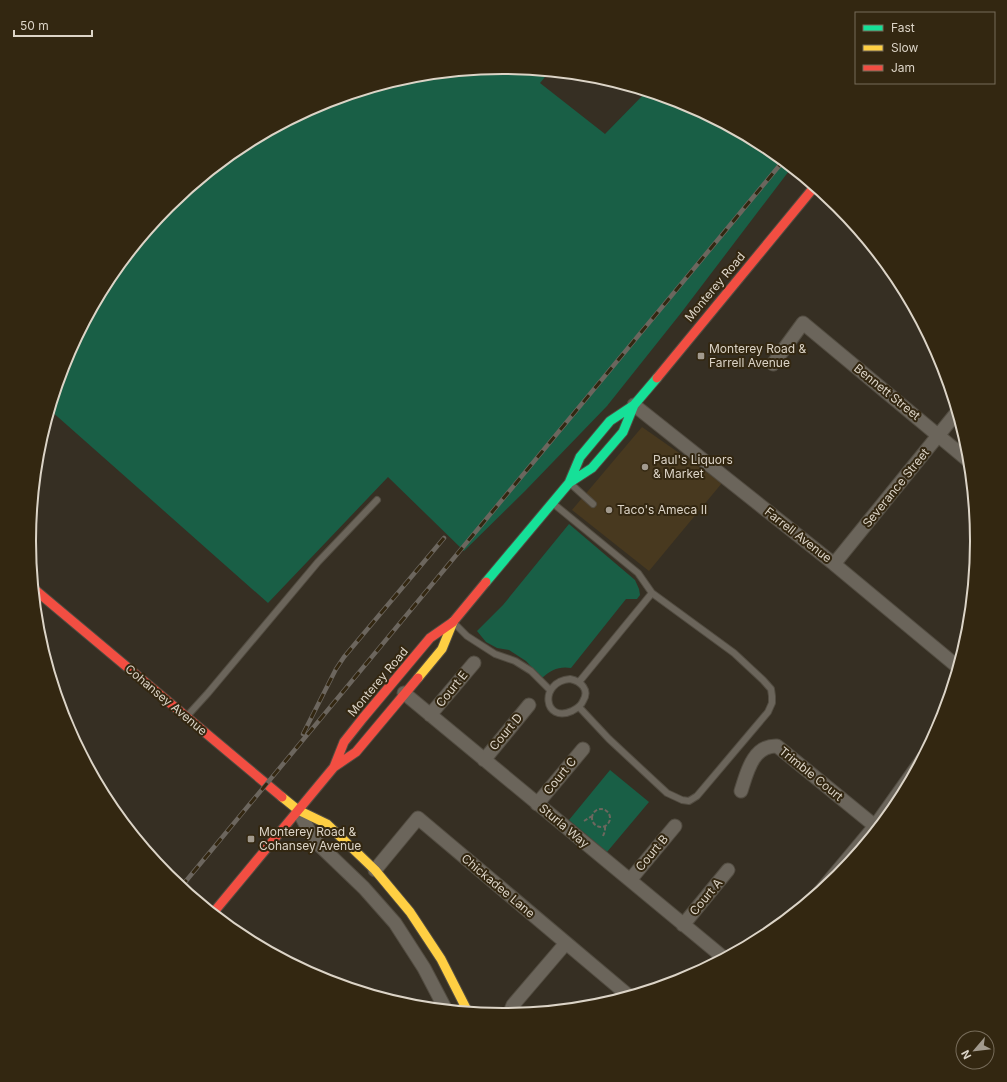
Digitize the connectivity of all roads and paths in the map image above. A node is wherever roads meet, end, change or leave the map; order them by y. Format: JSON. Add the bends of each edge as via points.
{"nodes":[{"id":1,"x":812,"y":190,"type":"edge"},
{"id":2,"x":773,"y":364,"type":"dead end"},
{"id":3,"x":634,"y":405,"type":"junction"},
{"id":4,"x":954,"y":416,"type":"edge"},
{"id":5,"x":939,"y":435,"type":"junction"},
{"id":6,"x":963,"y":456,"type":"edge"},
{"id":7,"x":569,"y":483,"type":"junction"},
{"id":8,"x":378,"y":500,"type":"dead end"},
{"id":9,"x":553,"y":502,"type":"junction"},
{"id":10,"x":593,"y":504,"type":"dead end"},
{"id":11,"x":834,"y":564,"type":"junction"},
{"id":12,"x":39,"y":593,"type":"edge"},
{"id":13,"x":652,"y":593,"type":"junction"},
{"id":14,"x":453,"y":622,"type":"junction"},
{"id":15,"x":474,"y":663,"type":"dead end"},
{"id":16,"x":954,"y":665,"type":"edge"},
{"id":17,"x":579,"y":682,"type":"junction"},
{"id":18,"x":550,"y":690,"type":"junction"},
{"id":19,"x":404,"y":693,"type":"junction"},
{"id":20,"x":529,"y":705,"type":"dead end"},
{"id":21,"x":579,"y":707,"type":"junction"},
{"id":22,"x":430,"y":715,"type":"junction"},
{"id":23,"x":186,"y":717,"type":"junction"},
{"id":24,"x":583,"y":749,"type":"dead end"},
{"id":25,"x":484,"y":760,"type":"junction"},
{"id":26,"x":334,"y":767,"type":"junction"},
{"id":27,"x":741,"y":791,"type":"dead end"},
{"id":28,"x":537,"y":804,"type":"junction"},
{"id":29,"x":298,"y":810,"type":"junction"},
{"id":30,"x":592,"y":816,"type":"junction"},
{"id":31,"x":584,"y":821,"type":"dead end"},
{"id":32,"x":605,"y":826,"type":"junction"},
{"id":33,"x":675,"y":826,"type":"dead end"},
{"id":34,"x":875,"y":826,"type":"edge"},
{"id":35,"x":603,"y":836,"type":"dead end"},
{"id":36,"x":374,"y":870,"type":"junction"},
{"id":37,"x":728,"y":870,"type":"dead end"},
{"id":38,"x":630,"y":880,"type":"junction"},
{"id":39,"x":216,"y":909,"type":"edge"},
{"id":40,"x":683,"y":925,"type":"junction"},
{"id":41,"x":566,"y":943,"type":"junction"},
{"id":42,"x":720,"y":955,"type":"edge"},
{"id":43,"x":625,"y":993,"type":"edge"},
{"id":44,"x":443,"y":1005,"type":"edge"},
{"id":45,"x":465,"y":1006,"type":"edge"},
{"id":46,"x":512,"y":1008,"type":"edge"}],
"edges":[{"from":1,"to":3,"type":"main road","name":"Monterey Road"},
{"from":2,"to":5,"type":"street","name":"Bennett Street","via":[[803,323]]},
{"from":3,"to":7,"type":"main road","name":"Monterey Road","via":[[610,421],[580,456]]},
{"from":3,"to":7,"type":"main road","name":"Monterey Road","via":[[623,432],[592,468]]},
{"from":3,"to":11,"type":"street","name":"Farrell Avenue"},
{"from":4,"to":5,"type":"street","name":"Severance Street"},
{"from":5,"to":6,"type":"street","name":"Bennett Street"},
{"from":5,"to":11,"type":"street","name":"Severance Street"},
{"from":7,"to":9,"type":"main road","name":"Monterey Road"},
{"from":7,"to":10,"type":"lane"},
{"from":8,"to":23,"type":"lane","via":[[318,562]]},
{"from":9,"to":13,"type":"lane","via":[[638,573]]},
{"from":9,"to":14,"type":"main road","name":"Monterey Road"},
{"from":11,"to":16,"type":"street","name":"Farrell Avenue"},
{"from":12,"to":23,"type":"main road","name":"Cohansey Avenue"},
{"from":13,"to":17,"type":"lane"},
{"from":13,"to":21,"type":"lane","via":[[734,653],[763,680],[772,696],[768,712],[690,801],[668,793],[609,739]]},
{"from":14,"to":18,"type":"lane","via":[[467,636],[494,654],[515,661],[531,671]]},
{"from":14,"to":19,"type":"main road","name":"Monterey Road","via":[[442,648]]},
{"from":14,"to":26,"type":"main road","name":"Monterey Road","via":[[430,638],[344,742]]},
{"from":15,"to":22,"type":"street","name":"Court E"},
{"from":17,"to":18,"type":"lane","via":[[570,679],[557,683]]},
{"from":17,"to":21,"type":"lane","via":[[585,690],[585,697]]},
{"from":18,"to":21,"type":"lane","via":[[548,700],[552,710],[564,713]]},
{"from":19,"to":22,"type":"street","name":"Sturla Way"},
{"from":19,"to":26,"type":"main road","name":"Monterey Road","via":[[356,752]]},
{"from":20,"to":25,"type":"street","name":"Court D"},
{"from":22,"to":25,"type":"street","name":"Sturla Way"},
{"from":23,"to":29,"type":"main road","name":"Cohansey Avenue"},
{"from":24,"to":28,"type":"street","name":"Court C"},
{"from":25,"to":28,"type":"street","name":"Sturla Way"},
{"from":26,"to":29,"type":"main road","name":"Monterey Road"},
{"from":27,"to":34,"type":"street","name":"Trimble Court","via":[[749,764],[762,750],[770,745],[777,746]]},
{"from":28,"to":38,"type":"street","name":"Sturla Way"},
{"from":29,"to":36,"type":"main road","name":"Cohansey Avenue","via":[[327,824]]},
{"from":29,"to":39,"type":"main road","name":"Monterey Road"},
{"from":29,"to":44,"type":"street","name":"Cohansey Avenue","via":[[314,840],[364,888],[395,924],[424,968]]},
{"from":30,"to":31,"type":"path"},
{"from":30,"to":32,"type":"path","via":[[596,826]]},
{"from":30,"to":32,"type":"path","via":[[596,810],[605,810],[610,819]]},
{"from":32,"to":35,"type":"path"},
{"from":33,"to":38,"type":"street","name":"Court B"},
{"from":36,"to":41,"type":"street","name":"Chickadee Lane","via":[[418,818]]},
{"from":36,"to":45,"type":"main road","name":"Cohansey Avenue","via":[[410,912],[441,958]]},
{"from":37,"to":40,"type":"street","name":"Court A"},
{"from":38,"to":40,"type":"street","name":"Sturla Way"},
{"from":40,"to":42,"type":"street","name":"Sturla Way"},
{"from":41,"to":43,"type":"street","name":"Chickadee Lane"},
{"from":41,"to":46,"type":"street"}]}
